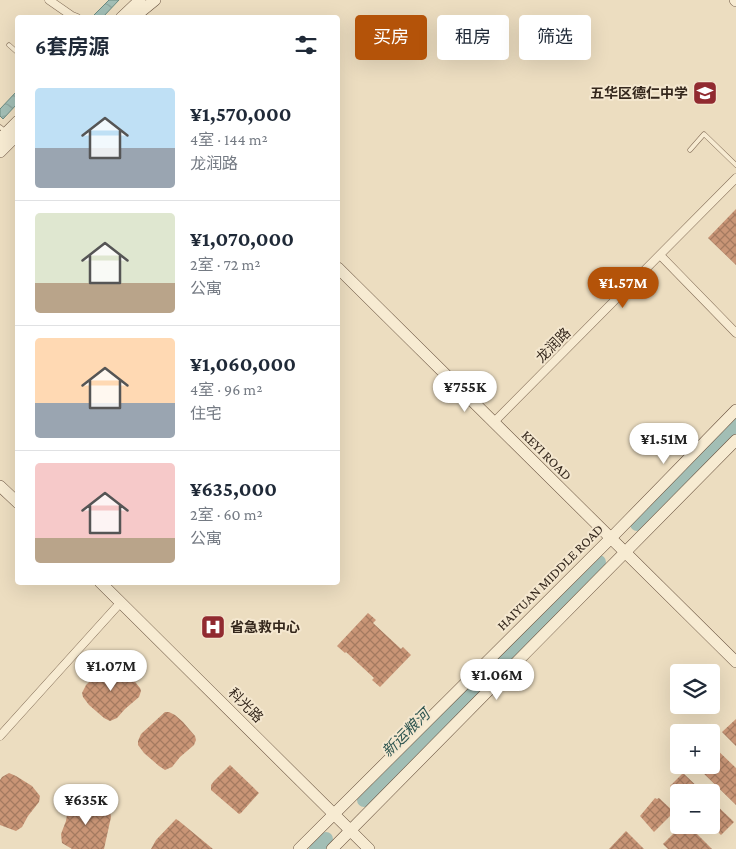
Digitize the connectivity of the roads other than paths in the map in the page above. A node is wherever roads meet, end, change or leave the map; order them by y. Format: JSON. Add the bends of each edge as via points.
{"nodes":[{"id":1,"x":49,"y":0,"type":"edge"},
{"id":2,"x":140,"y":0,"type":"edge"},
{"id":3,"x":155,"y":0,"type":"edge"},
{"id":4,"x":71,"y":15,"type":"edge"},
{"id":5,"x":124,"y":15,"type":"edge"},
{"id":6,"x":137,"y":15,"type":"edge"},
{"id":7,"x":10,"y":45,"type":"dead end"},
{"id":8,"x":15,"y":50,"type":"edge"},
{"id":9,"x":15,"y":124,"type":"edge"},
{"id":10,"x":6,"y":133,"type":"edge"},
{"id":11,"x":690,"y":150,"type":"dead end"},
{"id":12,"x":0,"y":152,"type":"edge"},
{"id":13,"x":736,"y":165,"type":"edge"},
{"id":14,"x":736,"y":178,"type":"edge"},
{"id":15,"x":660,"y":255,"type":"junction"},
{"id":16,"x":340,"y":270,"type":"edge"},
{"id":17,"x":736,"y":333,"type":"edge"},
{"id":18,"x":736,"y":410,"type":"edge"},
{"id":19,"x":493,"y":423,"type":"junction"},
{"id":20,"x":736,"y":440,"type":"edge"},
{"id":21,"x":0,"y":486,"type":"edge"},
{"id":22,"x":15,"y":500,"type":"edge"},
{"id":23,"x":611,"y":538,"type":"junction"},
{"id":24,"x":624,"y":552,"type":"junction"},
{"id":25,"x":103,"y":585,"type":"edge"},
{"id":26,"x":121,"y":602,"type":"junction"},
{"id":27,"x":736,"y":662,"type":"edge"},
{"id":28,"x":0,"y":736,"type":"edge"},
{"id":29,"x":334,"y":813,"type":"junction"},
{"id":30,"x":350,"y":830,"type":"junction"},
{"id":31,"x":299,"y":849,"type":"edge"},
{"id":32,"x":332,"y":849,"type":"edge"},
{"id":33,"x":370,"y":849,"type":"edge"}],
"edges":[{"from":1,"to":4,"type":"street"},
{"from":2,"to":5,"type":"main road"},
{"from":3,"to":6,"type":"main road"},
{"from":7,"to":8,"type":"lane"},
{"from":9,"to":10,"type":"main road"},
{"from":10,"to":12,"type":"main road"},
{"from":11,"to":13,"type":"lane","via":[[704,134]]},
{"from":14,"to":15,"type":"street","name":"龙润路"},
{"from":15,"to":17,"type":"street"},
{"from":15,"to":19,"type":"street","name":"龙润路"},
{"from":16,"to":19,"type":"main road","name":"KEYI ROAD"},
{"from":18,"to":23,"type":"main road","name":"HAIYUAN MIDDLE ROAD"},
{"from":19,"to":23,"type":"main road","name":"KEYI ROAD"},
{"from":20,"to":24,"type":"main road"},
{"from":21,"to":22,"type":"main road"},
{"from":23,"to":24,"type":"main road","name":"KEYI ROAD"},
{"from":23,"to":29,"type":"main road","name":"HAIYUAN MIDDLE ROAD"},
{"from":24,"to":27,"type":"main road","name":"KEYI ROAD"},
{"from":24,"to":30,"type":"main road"},
{"from":25,"to":26,"type":"main road","name":"科光路"},
{"from":26,"to":28,"type":"street"},
{"from":26,"to":29,"type":"main road","name":"科光路"},
{"from":29,"to":30,"type":"main road","name":"科光路"},
{"from":29,"to":31,"type":"main road","name":"HAIYUAN MIDDLE ROAD"},
{"from":30,"to":32,"type":"main road"},
{"from":30,"to":33,"type":"main road","name":"科光路"}]}
